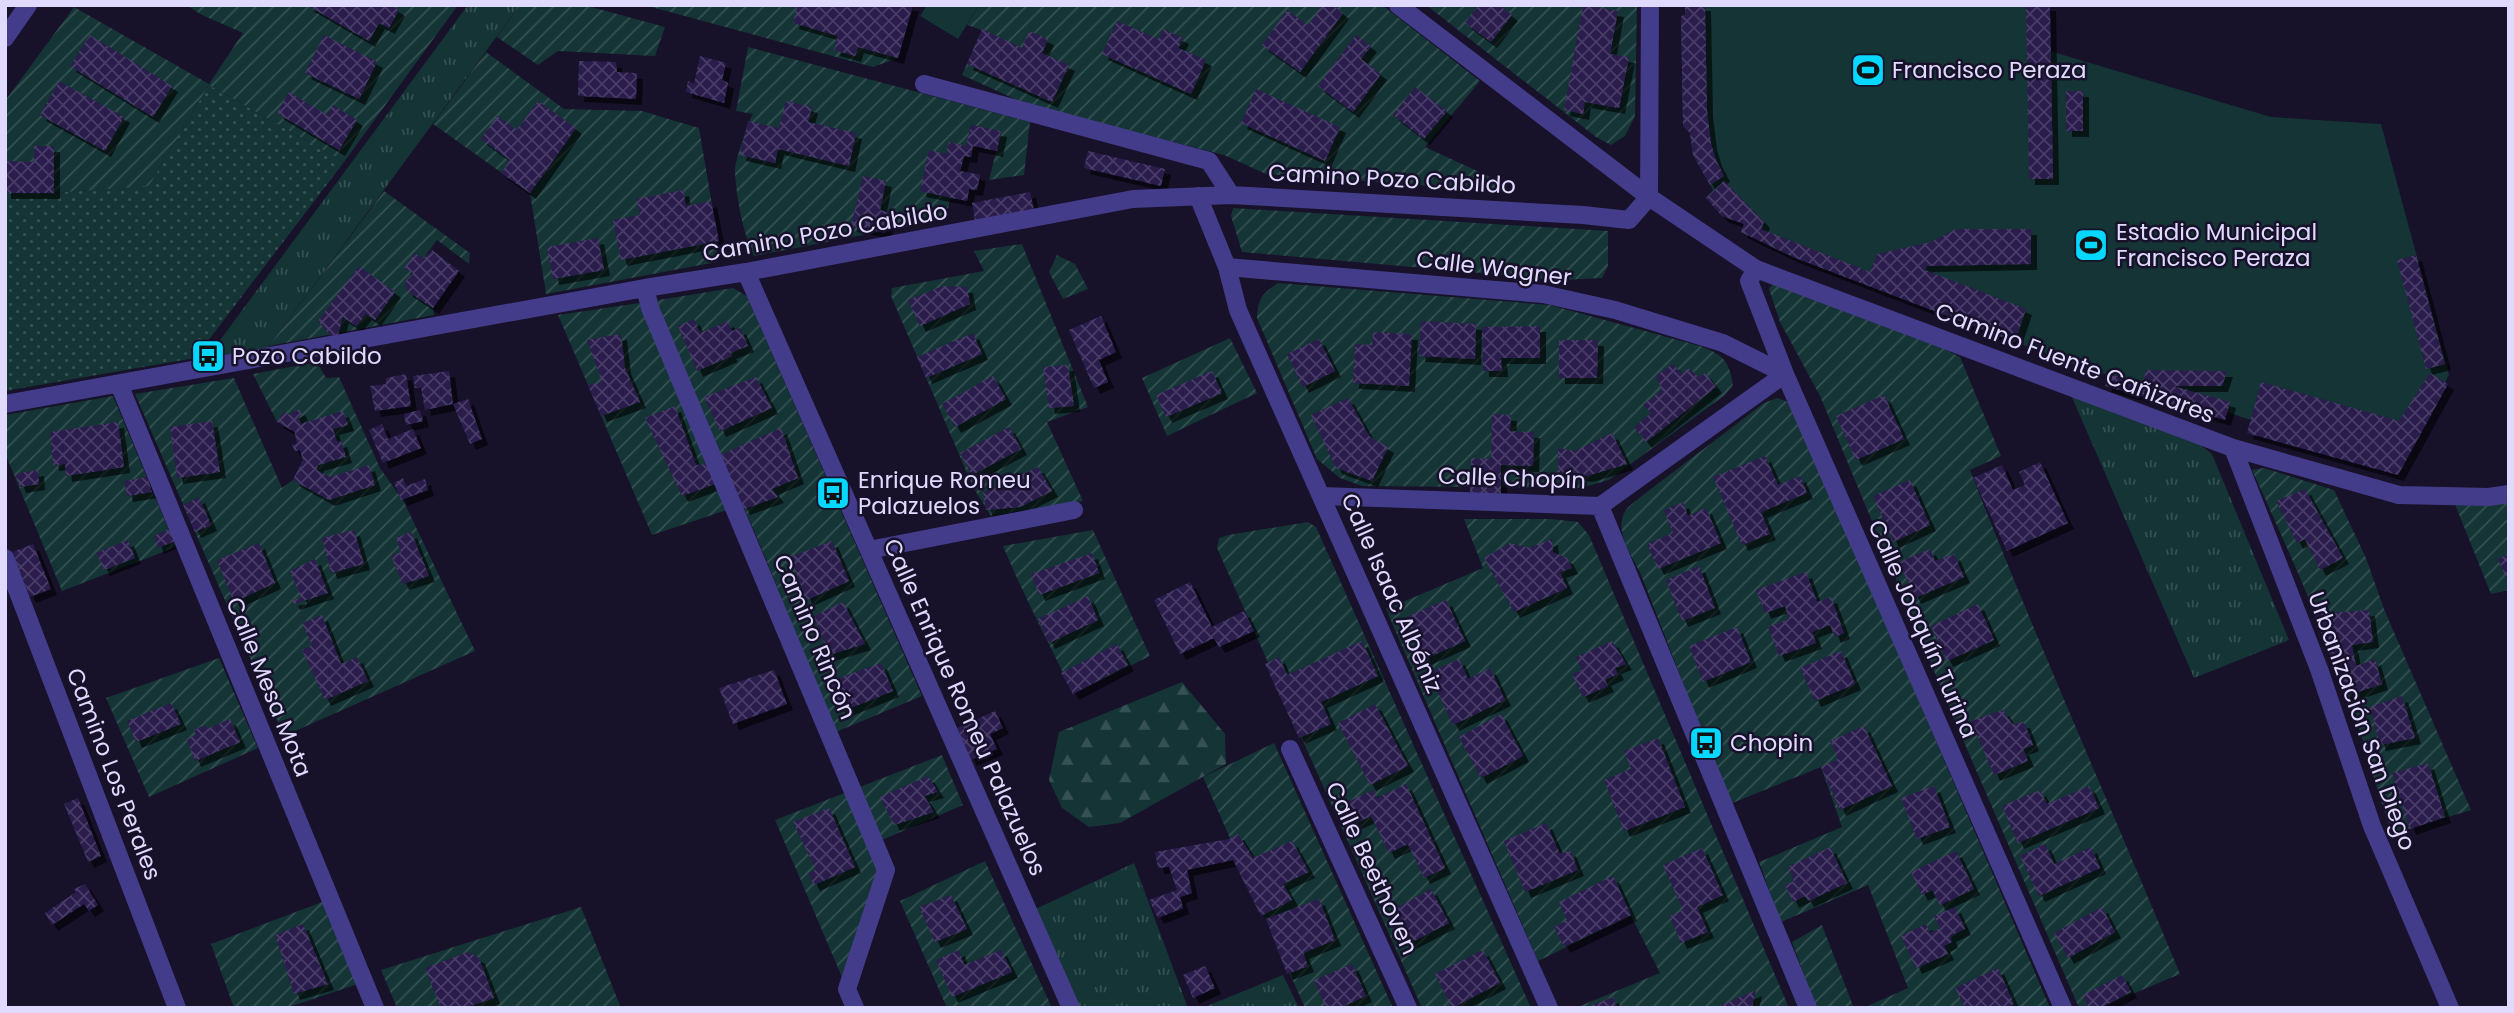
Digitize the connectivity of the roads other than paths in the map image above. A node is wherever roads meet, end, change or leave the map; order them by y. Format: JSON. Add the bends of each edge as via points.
{"nodes":[{"id":1,"x":28,"y":5,"type":"edge"},
{"id":2,"x":1398,"y":5,"type":"edge"},
{"id":3,"x":1650,"y":5,"type":"edge"},
{"id":4,"x":5,"y":38,"type":"edge"},
{"id":5,"x":924,"y":84,"type":"dead end"},
{"id":6,"x":1231,"y":195,"type":"junction"},
{"id":7,"x":1198,"y":196,"type":"junction"},
{"id":8,"x":1649,"y":197,"type":"junction"},
{"id":9,"x":1227,"y":267,"type":"junction"},
{"id":10,"x":1756,"y":269,"type":"junction"},
{"id":11,"x":746,"y":272,"type":"junction"},
{"id":12,"x":645,"y":288,"type":"junction"},
{"id":13,"x":1785,"y":374,"type":"junction"},
{"id":14,"x":119,"y":384,"type":"junction"},
{"id":15,"x":5,"y":404,"type":"edge"},
{"id":16,"x":2233,"y":448,"type":"junction"},
{"id":17,"x":2509,"y":494,"type":"edge"},
{"id":18,"x":1322,"y":496,"type":"junction"},
{"id":19,"x":1600,"y":506,"type":"junction"},
{"id":20,"x":1074,"y":510,"type":"dead end"},
{"id":21,"x":869,"y":550,"type":"junction"},
{"id":22,"x":5,"y":558,"type":"edge"},
{"id":23,"x":1290,"y":749,"type":"dead end"},
{"id":24,"x":177,"y":1008,"type":"edge"},
{"id":25,"x":375,"y":1008,"type":"edge"},
{"id":26,"x":855,"y":1008,"type":"edge"},
{"id":27,"x":1071,"y":1008,"type":"edge"},
{"id":28,"x":1408,"y":1008,"type":"edge"},
{"id":29,"x":1549,"y":1008,"type":"edge"},
{"id":30,"x":1808,"y":1008,"type":"edge"},
{"id":31,"x":2063,"y":1008,"type":"edge"},
{"id":32,"x":2450,"y":1008,"type":"edge"}],
"edges":[{"from":1,"to":4,"type":"street"},
{"from":2,"to":8,"type":"street","name":"Camino Fuente Cañizares"},
{"from":3,"to":8,"type":"street"},
{"from":5,"to":6,"type":"street","via":[[1209,161]]},
{"from":6,"to":7,"type":"street","name":"Camino Pozo Cabildo"},
{"from":6,"to":8,"type":"street","name":"Camino Pozo Cabildo","via":[[1629,220]]},
{"from":7,"to":9,"type":"street","name":"Calle Isaac Albéniz"},
{"from":7,"to":11,"type":"street","name":"Camino Pozo Cabildo","via":[[1133,200]]},
{"from":8,"to":10,"type":"street","name":"Camino Fuente Cañizares"},
{"from":9,"to":13,"type":"street","name":"Calle Wagner","via":[[1543,294],[1723,343]]},
{"from":9,"to":18,"type":"street","name":"Calle Isaac Albéniz","via":[[1238,310]]},
{"from":10,"to":13,"type":"street","name":"Calle Joaquín Turina","via":[[1749,281]]},
{"from":10,"to":16,"type":"street","name":"Camino Fuente Cañizares"},
{"from":11,"to":12,"type":"street","name":"Camino Pozo Cabildo"},
{"from":11,"to":21,"type":"street","name":"Calle Enrique Romeu Palazuelos"},
{"from":12,"to":14,"type":"street","name":"Camino Pozo Cabildo"},
{"from":12,"to":26,"type":"street","name":"Camino Rincón","via":[[886,870],[847,989]]},
{"from":13,"to":19,"type":"street","name":"Calle Chopín"},
{"from":13,"to":31,"type":"street","name":"Calle Joaquín Turina"},
{"from":14,"to":15,"type":"street","name":"Camino Pozo Cabildo"},
{"from":14,"to":25,"type":"street","name":"Calle Mesa Mota"},
{"from":16,"to":17,"type":"street","name":"Camino Fuente Cañizares","via":[[2399,495],[2489,498]]},
{"from":16,"to":32,"type":"street","name":"Urbanización San Diego","via":[[2319,669],[2372,826]]},
{"from":18,"to":19,"type":"street","name":"Calle Chopín"},
{"from":18,"to":29,"type":"street","name":"Calle Isaac Albéniz"},
{"from":19,"to":30,"type":"street"},
{"from":20,"to":21,"type":"street"},
{"from":21,"to":27,"type":"street","name":"Calle Enrique Romeu Palazuelos"},
{"from":22,"to":24,"type":"street","name":"Camino Los Perales"},
{"from":23,"to":28,"type":"street","name":"Calle Beethoven"}]}
